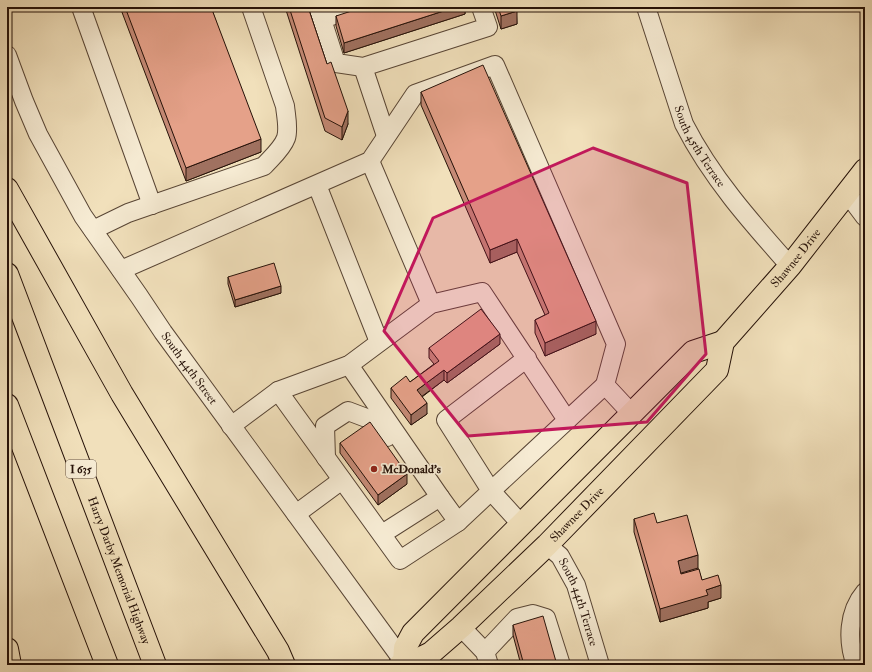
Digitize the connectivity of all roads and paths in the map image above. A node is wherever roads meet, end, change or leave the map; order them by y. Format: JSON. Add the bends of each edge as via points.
{"nodes":[{"id":1,"x":81,"y":7,"type":"edge"},
{"id":2,"x":251,"y":7,"type":"edge"},
{"id":3,"x":360,"y":7,"type":"edge"},
{"id":4,"x":481,"y":7,"type":"edge"},
{"id":5,"x":646,"y":7,"type":"edge"},
{"id":6,"x":320,"y":13,"type":"edge"},
{"id":7,"x":7,"y":55,"type":"edge"},
{"id":8,"x":363,"y":68,"type":"junction"},
{"id":9,"x":386,"y":136,"type":"junction"},
{"id":10,"x":370,"y":161,"type":"junction"},
{"id":11,"x":865,"y":170,"type":"edge"},
{"id":12,"x":317,"y":185,"type":"junction"},
{"id":13,"x":7,"y":189,"type":"edge"},
{"id":14,"x":848,"y":193,"type":"junction"},
{"id":15,"x":152,"y":205,"type":"junction"},
{"id":16,"x":865,"y":217,"type":"edge"},
{"id":17,"x":94,"y":230,"type":"junction"},
{"id":18,"x":790,"y":266,"type":"junction"},
{"id":19,"x":121,"y":270,"type":"junction"},
{"id":20,"x":7,"y":274,"type":"edge"},
{"id":21,"x":431,"y":304,"type":"junction"},
{"id":22,"x":379,"y":342,"type":"junction"},
{"id":23,"x":723,"y":342,"type":"junction"},
{"id":24,"x":527,"y":358,"type":"junction"},
{"id":25,"x":349,"y":365,"type":"junction"},
{"id":26,"x":605,"y":385,"type":"junction"},
{"id":27,"x":278,"y":391,"type":"junction"},
{"id":28,"x":7,"y":405,"type":"edge"},
{"id":29,"x":632,"y":414,"type":"junction"},
{"id":30,"x":567,"y":420,"type":"junction"},
{"id":31,"x":231,"y":426,"type":"junction"},
{"id":32,"x":654,"y":435,"type":"junction"},
{"id":33,"x":326,"y":458,"type":"junction"},
{"id":34,"x":342,"y":480,"type":"junction"},
{"id":35,"x":491,"y":490,"type":"junction"},
{"id":36,"x":436,"y":499,"type":"junction"},
{"id":37,"x":296,"y":514,"type":"junction"},
{"id":38,"x":458,"y":522,"type":"junction"},
{"id":39,"x":521,"y":524,"type":"junction"},
{"id":40,"x":382,"y":534,"type":"junction"},
{"id":41,"x":547,"y":545,"type":"junction"},
{"id":42,"x":865,"y":592,"type":"edge"},
{"id":43,"x":460,"y":627,"type":"junction"},
{"id":44,"x":7,"y":649,"type":"edge"},
{"id":45,"x":487,"y":658,"type":"edge"},
{"id":46,"x":285,"y":660,"type":"edge"},
{"id":47,"x":402,"y":663,"type":"edge"},
{"id":48,"x":10,"y":665,"type":"edge"},
{"id":49,"x":107,"y":665,"type":"edge"},
{"id":50,"x":156,"y":665,"type":"edge"},
{"id":51,"x":561,"y":665,"type":"edge"},
{"id":52,"x":600,"y":665,"type":"edge"},
{"id":53,"x":856,"y":665,"type":"edge"}],
"edges":[{"from":1,"to":15,"type":"street"},
{"from":2,"to":15,"type":"street","via":[[285,106],[286,138],[264,166]]},
{"from":3,"to":6,"type":"street"},
{"from":4,"to":8,"type":"street","via":[[488,27]]},
{"from":5,"to":18,"type":"street","name":"South 45th Terrace","via":[[689,135],[748,219]]},
{"from":6,"to":8,"type":"street","via":[[336,62]]},
{"from":7,"to":17,"type":"street","name":"South 44th Street","via":[[38,134],[83,216]]},
{"from":8,"to":9,"type":"street"},
{"from":9,"to":10,"type":"street"},
{"from":9,"to":26,"type":"street","via":[[415,94],[495,65],[616,344]]},
{"from":10,"to":12,"type":"street"},
{"from":10,"to":21,"type":"street"},
{"from":11,"to":14,"type":"main road","name":"Shawnee Drive"},
{"from":12,"to":19,"type":"street"},
{"from":12,"to":22,"type":"street"},
{"from":13,"to":46,"type":"main road","via":[[122,394]]},
{"from":14,"to":16,"type":"street"},
{"from":14,"to":18,"type":"main road","name":"Shawnee Drive"},
{"from":15,"to":17,"type":"street","via":[[128,213]]},
{"from":17,"to":19,"type":"street","name":"South 44th Street"},
{"from":18,"to":23,"type":"main road","name":"Shawnee Drive"},
{"from":19,"to":31,"type":"street","name":"South 44th Street"},
{"from":20,"to":50,"type":"main road","name":"Harry Darby Memorial Highway","number":"I 635"},
{"from":21,"to":22,"type":"street"},
{"from":21,"to":24,"type":"street","via":[[482,292]]},
{"from":22,"to":25,"type":"street"},
{"from":23,"to":29,"type":"main road","via":[[693,352]]},
{"from":23,"to":32,"type":"main road","name":"Shawnee Drive","via":[[717,370]]},
{"from":24,"to":30,"type":"street"},
{"from":24,"to":35,"type":"street","via":[[446,420]]},
{"from":25,"to":27,"type":"street"},
{"from":25,"to":36,"type":"street"},
{"from":26,"to":29,"type":"street"},
{"from":26,"to":30,"type":"street"},
{"from":27,"to":31,"type":"street"},
{"from":27,"to":33,"type":"street"},
{"from":28,"to":49,"type":"main road"},
{"from":29,"to":32,"type":"main road"},
{"from":29,"to":39,"type":"main road"},
{"from":30,"to":35,"type":"street"},
{"from":31,"to":37,"type":"street","name":"South 44th Street"},
{"from":32,"to":41,"type":"main road","name":"Shawnee Drive"},
{"from":33,"to":34,"type":"street"},
{"from":33,"to":36,"type":"street","via":[[325,426],[348,411],[376,422]]},
{"from":34,"to":37,"type":"street"},
{"from":34,"to":40,"type":"street"},
{"from":35,"to":38,"type":"street"},
{"from":35,"to":39,"type":"street"},
{"from":36,"to":38,"type":"street"},
{"from":36,"to":40,"type":"street"},
{"from":37,"to":47,"type":"street","name":"South 44th Street"},
{"from":38,"to":40,"type":"street","via":[[400,560]]},
{"from":39,"to":41,"type":"main road"},
{"from":39,"to":47,"type":"main road","via":[[413,633],[405,648]]},
{"from":41,"to":43,"type":"main road","name":"Shawnee Drive"},
{"from":41,"to":52,"type":"street","name":"South 44th Terrace","via":[[560,556],[576,585]]},
{"from":42,"to":53,"type":"street","via":[[854,610],[850,637]]},
{"from":43,"to":45,"type":"street"},
{"from":43,"to":47,"type":"main road","name":"Shawnee Drive","via":[[431,654]]},
{"from":44,"to":48,"type":"main road"},
{"from":45,"to":51,"type":"street","via":[[517,618],[533,614],[546,618]]}]}
